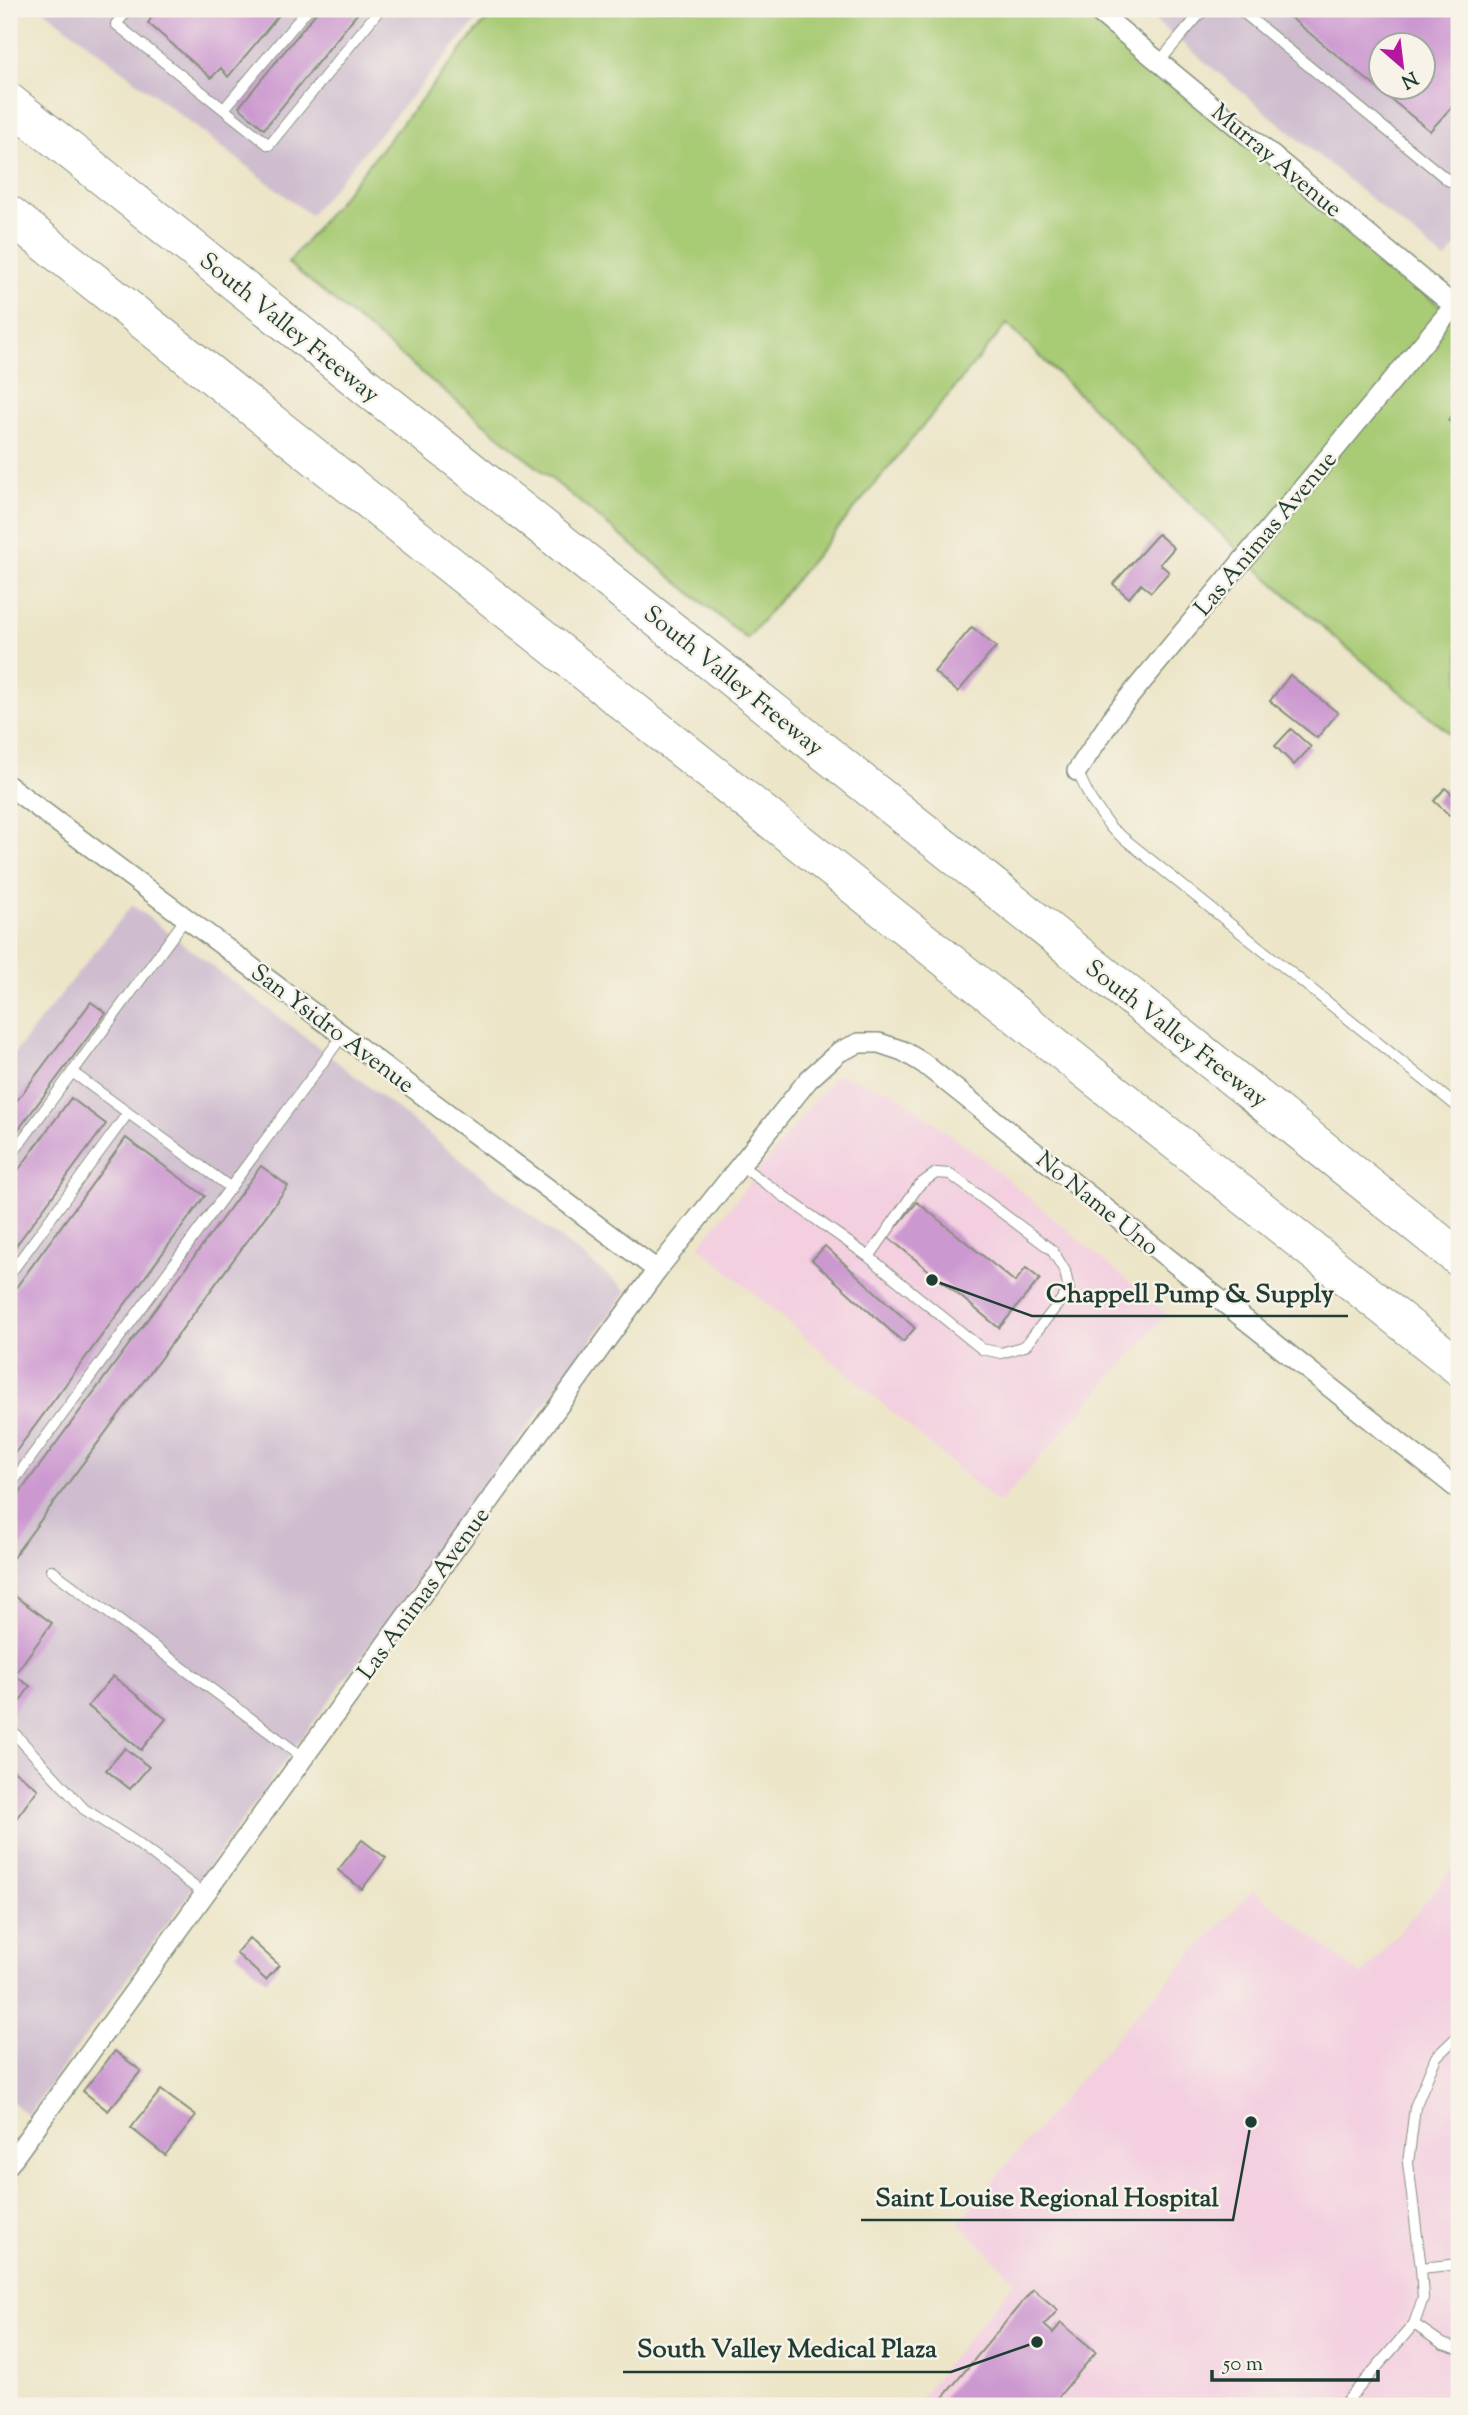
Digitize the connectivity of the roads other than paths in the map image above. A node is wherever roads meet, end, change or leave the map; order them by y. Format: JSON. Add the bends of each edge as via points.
{"nodes":[{"id":1,"x":129,"y":9,"type":"edge"},
{"id":2,"x":308,"y":9,"type":"edge"},
{"id":3,"x":380,"y":9,"type":"edge"},
{"id":4,"x":1095,"y":9,"type":"edge"},
{"id":5,"x":1204,"y":9,"type":"edge"},
{"id":6,"x":1239,"y":9,"type":"edge"},
{"id":7,"x":1159,"y":62,"type":"junction"},
{"id":8,"x":9,"y":102,"type":"edge"},
{"id":9,"x":224,"y":109,"type":"junction"},
{"id":10,"x":1459,"y":169,"type":"edge"},
{"id":11,"x":9,"y":214,"type":"edge"},
{"id":12,"x":1458,"y":305,"type":"edge"},
{"id":13,"x":1077,"y":771,"type":"joint"},
{"id":14,"x":9,"y":786,"type":"edge"},
{"id":15,"x":186,"y":918,"type":"junction"},
{"id":16,"x":343,"y":1035,"type":"junction"},
{"id":17,"x":859,"y":1043,"type":"joint"},
{"id":18,"x":72,"y":1072,"type":"junction"},
{"id":19,"x":1459,"y":1108,"type":"edge"},
{"id":20,"x":128,"y":1112,"type":"junction"},
{"id":21,"x":9,"y":1158,"type":"edge"},
{"id":22,"x":740,"y":1165,"type":"junction"},
{"id":23,"x":230,"y":1188,"type":"junction"},
{"id":24,"x":869,"y":1257,"type":"junction"},
{"id":25,"x":1459,"y":1258,"type":"edge"},
{"id":26,"x":657,"y":1270,"type":"junction"},
{"id":27,"x":9,"y":1275,"type":"edge"},
{"id":28,"x":1459,"y":1367,"type":"edge"},
{"id":29,"x":9,"y":1487,"type":"edge"},
{"id":30,"x":1459,"y":1490,"type":"edge"},
{"id":31,"x":51,"y":1570,"type":"dead end"},
{"id":32,"x":14,"y":1733,"type":"dead end"},
{"id":33,"x":304,"y":1758,"type":"junction"},
{"id":34,"x":204,"y":1894,"type":"junction"},
{"id":35,"x":1459,"y":2035,"type":"edge"},
{"id":36,"x":9,"y":2164,"type":"edge"},
{"id":37,"x":1459,"y":2264,"type":"edge"},
{"id":38,"x":1421,"y":2267,"type":"junction"},
{"id":39,"x":1414,"y":2324,"type":"junction"},
{"id":40,"x":1459,"y":2349,"type":"edge"},
{"id":41,"x":1343,"y":2406,"type":"edge"}],
"edges":[{"from":1,"to":9,"type":"lane","via":[[116,24]]},
{"from":2,"to":9,"type":"lane"},
{"from":3,"to":9,"type":"lane","via":[[269,145]]},
{"from":4,"to":7,"type":"street","name":"Murray Avenue"},
{"from":5,"to":7,"type":"lane"},
{"from":6,"to":10,"type":"lane","via":[[1449,181]]},
{"from":7,"to":12,"type":"street","name":"Murray Avenue"},
{"from":8,"to":25,"type":"highway","name":"South Valley Freeway"},
{"from":11,"to":28,"type":"highway"},
{"from":12,"to":13,"type":"street","name":"Las Animas Avenue","via":[[1115,714]]},
{"from":13,"to":19,"type":"lane","via":[[1111,828]]},
{"from":14,"to":15,"type":"street","name":"San Ysidro Avenue"},
{"from":15,"to":16,"type":"street","name":"San Ysidro Avenue"},
{"from":15,"to":18,"type":"lane"},
{"from":16,"to":23,"type":"lane"},
{"from":16,"to":26,"type":"street","name":"San Ysidro Avenue"},
{"from":17,"to":22,"type":"street","name":"Las Animas Avenue","via":[[839,1052],[808,1080]]},
{"from":17,"to":30,"type":"street","name":"No Name Uno","via":[[879,1043],[923,1063]]},
{"from":18,"to":20,"type":"lane"},
{"from":18,"to":21,"type":"lane"},
{"from":20,"to":23,"type":"lane"},
{"from":20,"to":27,"type":"lane"},
{"from":22,"to":24,"type":"lane"},
{"from":22,"to":26,"type":"street","name":"Las Animas Avenue"},
{"from":23,"to":29,"type":"lane"},
{"from":24,"to":24,"type":"lane","via":[[982,1349],[1001,1353],[1025,1346],[1069,1290],[1065,1271],[1052,1250],[950,1174],[936,1173],[919,1185]]},
{"from":26,"to":33,"type":"street","name":"Las Animas Avenue"},
{"from":31,"to":33,"type":"lane"},
{"from":32,"to":34,"type":"lane","via":[[84,1809]]},
{"from":33,"to":34,"type":"street","name":"Las Animas Avenue"},
{"from":34,"to":36,"type":"street","name":"Las Animas Avenue"},
{"from":35,"to":38,"type":"lane","via":[[1436,2057],[1415,2107],[1408,2163]]},
{"from":37,"to":38,"type":"lane"},
{"from":38,"to":39,"type":"lane","via":[[1423,2298]]},
{"from":39,"to":40,"type":"lane"},
{"from":39,"to":41,"type":"lane"}]}
